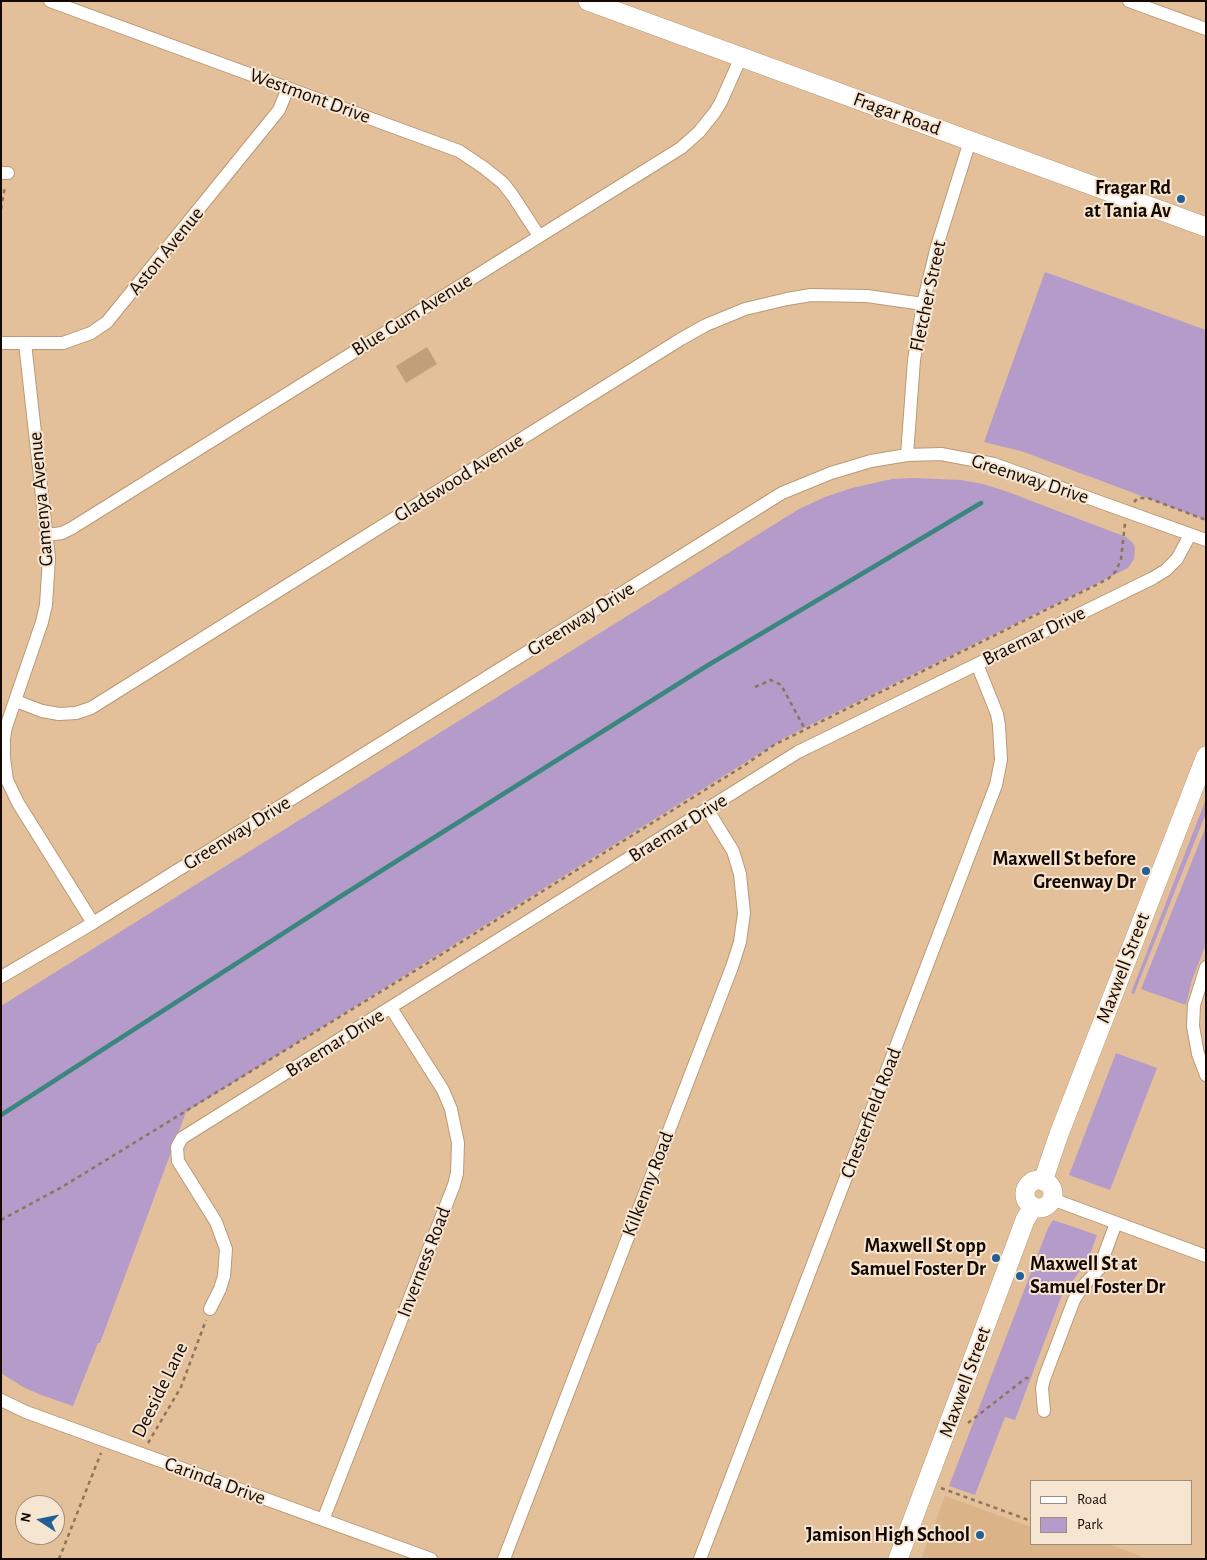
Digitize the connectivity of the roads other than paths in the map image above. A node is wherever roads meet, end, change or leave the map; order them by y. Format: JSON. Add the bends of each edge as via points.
{"nodes":[{"id":1,"x":50,"y":1,"type":"edge"},
{"id":2,"x":588,"y":1,"type":"edge"},
{"id":3,"x":1129,"y":1,"type":"edge"},
{"id":4,"x":1206,"y":29,"type":"edge"},
{"id":5,"x":741,"y":57,"type":"junction"},
{"id":6,"x":288,"y":88,"type":"junction"},
{"id":7,"x":970,"y":141,"type":"junction"},
{"id":8,"x":1206,"y":227,"type":"edge"},
{"id":9,"x":539,"y":236,"type":"junction"},
{"id":10,"x":923,"y":304,"type":"junction"},
{"id":11,"x":1,"y":343,"type":"edge"},
{"id":12,"x":25,"y":343,"type":"junction"},
{"id":13,"x":907,"y":455,"type":"junction"},
{"id":14,"x":47,"y":535,"type":"junction"},
{"id":15,"x":1190,"y":535,"type":"junction"},
{"id":16,"x":1206,"y":540,"type":"edge"},
{"id":17,"x":977,"y":664,"type":"junction"},
{"id":18,"x":16,"y":701,"type":"junction"},
{"id":19,"x":1206,"y":756,"type":"edge"},
{"id":20,"x":707,"y":809,"type":"junction"},
{"id":21,"x":93,"y":923,"type":"junction"},
{"id":22,"x":1206,"y":967,"type":"edge"},
{"id":23,"x":1,"y":978,"type":"edge"},
{"id":24,"x":391,"y":1008,"type":"junction"},
{"id":25,"x":1206,"y":1074,"type":"edge"},
{"id":26,"x":1043,"y":1181,"type":"junction"},
{"id":27,"x":1052,"y":1199,"type":"junction"},
{"id":28,"x":1033,"y":1207,"type":"junction"},
{"id":29,"x":1116,"y":1223,"type":"junction"},
{"id":30,"x":1206,"y":1256,"type":"edge"},
{"id":31,"x":210,"y":1309,"type":"road end"},
{"id":32,"x":1,"y":1400,"type":"edge"},
{"id":33,"x":1044,"y":1410,"type":"dead end"},
{"id":34,"x":323,"y":1520,"type":"junction"},
{"id":35,"x":431,"y":1559,"type":"edge"},
{"id":36,"x":504,"y":1559,"type":"edge"},
{"id":37,"x":700,"y":1559,"type":"edge"},
{"id":38,"x":898,"y":1559,"type":"edge"}],
"edges":[{"from":1,"to":6,"type":"street","name":"Westmont Drive"},
{"from":2,"to":5,"type":"main road","name":"Fragar Road"},
{"from":3,"to":4,"type":"street"},
{"from":5,"to":7,"type":"main road","name":"Fragar Road"},
{"from":5,"to":9,"type":"street","name":"Blue Gum Avenue","via":[[721,102],[690,141]]},
{"from":6,"to":9,"type":"street","name":"Westmont Drive","via":[[448,146],[470,158],[503,183]]},
{"from":6,"to":12,"type":"street","name":"Aston Avenue","via":[[280,110],[107,322],[71,341]]},
{"from":7,"to":8,"type":"main road","name":"Fragar Road"},
{"from":7,"to":10,"type":"street","name":"Fletcher Street"},
{"from":9,"to":14,"type":"street","name":"Blue Gum Avenue","via":[[72,528]]},
{"from":10,"to":13,"type":"street","name":"Fletcher Street","via":[[914,360]]},
{"from":10,"to":18,"type":"street","name":"Gladswood Avenue","via":[[867,296],[811,296],[744,309],[706,325],[91,708],[59,714]]},
{"from":11,"to":12,"type":"street","name":"Aston Avenue"},
{"from":12,"to":14,"type":"street","name":"Gamenya Avenue"},
{"from":13,"to":15,"type":"street","name":"Greenway Drive","via":[[941,454],[994,464]]},
{"from":13,"to":21,"type":"street","name":"Greenway Drive","via":[[839,470],[782,493]]},
{"from":14,"to":18,"type":"street","name":"Gamenya Avenue","via":[[46,605]]},
{"from":15,"to":16,"type":"street","name":"Greenway Drive"},
{"from":15,"to":17,"type":"street","name":"Braemar Drive","via":[[1177,559],[1153,578]]},
{"from":17,"to":20,"type":"street","name":"Braemar Drive","via":[[798,752]]},
{"from":17,"to":37,"type":"street","name":"Chesterfield Road","via":[[1000,725],[1001,760],[996,785]]},
{"from":18,"to":21,"type":"street","name":"Gamenya Avenue","via":[[4,738],[9,785]]},
{"from":19,"to":26,"type":"main road","name":"Maxwell Street"},
{"from":20,"to":24,"type":"street","name":"Braemar Drive"},
{"from":20,"to":36,"type":"street","name":"Kilkenny Road","via":[[733,851],[740,874],[744,913],[740,942]]},
{"from":21,"to":23,"type":"street","name":"Greenway Drive"},
{"from":22,"to":25,"type":"street","via":[[1196,996],[1193,1026]]},
{"from":24,"to":31,"type":"street","name":"Braemar Drive","via":[[182,1138],[177,1147],[178,1161],[216,1222],[226,1249],[224,1276]]},
{"from":24,"to":34,"type":"street","name":"Inverness Road","via":[[443,1090],[451,1110],[458,1143],[457,1173]]},
{"from":26,"to":27,"type":"main road","via":[[1050,1186]]},
{"from":26,"to":28,"type":"main road","via":[[1034,1181],[1025,1192],[1026,1201]]},
{"from":27,"to":28,"type":"main road","via":[[1046,1206]]},
{"from":27,"to":29,"type":"street"},
{"from":28,"to":38,"type":"main road","name":"Maxwell Street","via":[[1025,1220]]},
{"from":29,"to":30,"type":"street"},
{"from":29,"to":33,"type":"street","via":[[1098,1269],[1074,1300],[1044,1379]]},
{"from":32,"to":34,"type":"street","name":"Carinda Drive","via":[[144,1456]]},
{"from":34,"to":35,"type":"street","name":"Carinda Drive"}]}
